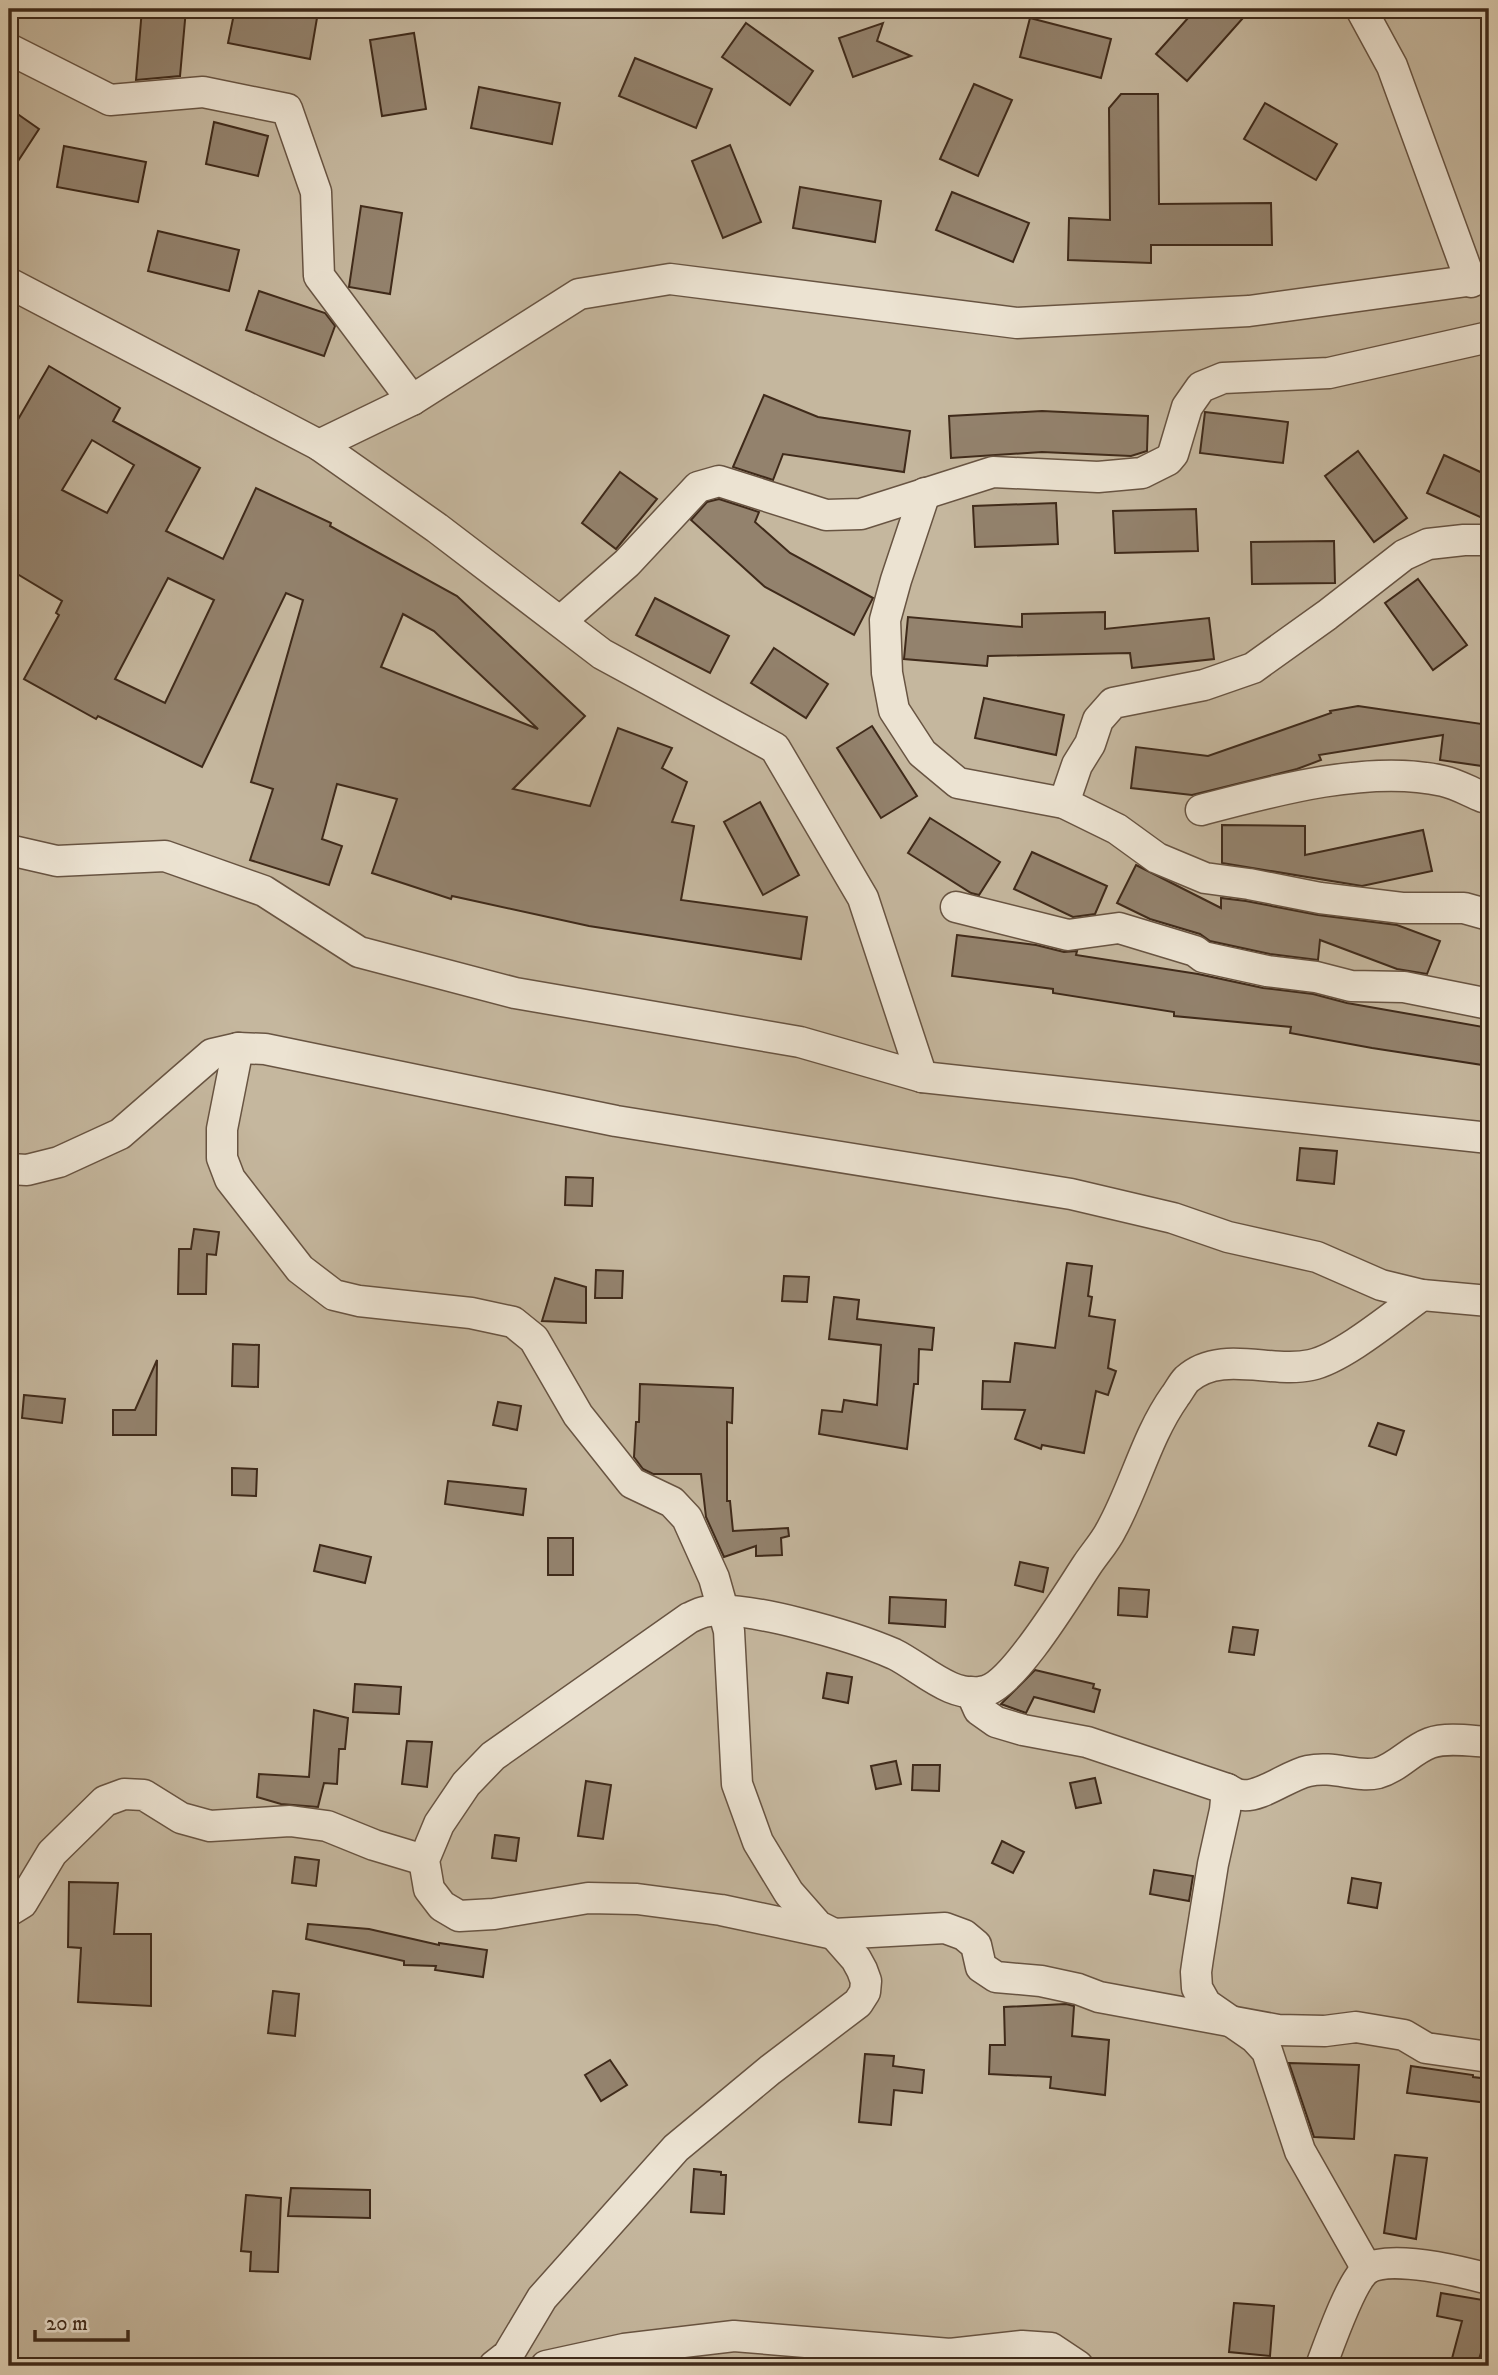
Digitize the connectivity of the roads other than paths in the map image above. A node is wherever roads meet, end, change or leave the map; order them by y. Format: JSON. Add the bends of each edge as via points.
{"nodes":[{"id":1,"x":1361,"y":9,"type":"edge"},
{"id":2,"x":9,"y":50,"type":"edge"},
{"id":3,"x":1480,"y":280,"type":"edge"},
{"id":4,"x":9,"y":283,"type":"edge"},
{"id":5,"x":1489,"y":337,"type":"edge"},
{"id":6,"x":412,"y":400,"type":"junction"},
{"id":7,"x":319,"y":444,"type":"junction"},
{"id":8,"x":925,"y":494,"type":"junction"},
{"id":9,"x":1489,"y":540,"type":"edge"},
{"id":10,"x":561,"y":621,"type":"junction"},
{"id":11,"x":1489,"y":797,"type":"edge"},
{"id":12,"x":1064,"y":803,"type":"junction"},
{"id":13,"x":1201,"y":810,"type":"dead end"},
{"id":14,"x":9,"y":850,"type":"edge"},
{"id":15,"x":956,"y":907,"type":"dead end"},
{"id":16,"x":1489,"y":915,"type":"edge"},
{"id":17,"x":1489,"y":1004,"type":"edge"},
{"id":18,"x":238,"y":1048,"type":"junction"},
{"id":19,"x":922,"y":1077,"type":"junction"},
{"id":20,"x":1489,"y":1138,"type":"edge"},
{"id":21,"x":9,"y":1169,"type":"edge"},
{"id":22,"x":1422,"y":1295,"type":"junction"},
{"id":23,"x":1489,"y":1301,"type":"edge"},
{"id":24,"x":722,"y":1611,"type":"junction"},
{"id":25,"x":971,"y":1692,"type":"junction"},
{"id":26,"x":1489,"y":1742,"type":"edge"},
{"id":27,"x":1227,"y":1789,"type":"junction"},
{"id":28,"x":424,"y":1860,"type":"junction"},
{"id":29,"x":9,"y":1911,"type":"edge"},
{"id":30,"x":834,"y":1934,"type":"junction"},
{"id":31,"x":1229,"y":2021,"type":"junction"},
{"id":32,"x":1489,"y":2057,"type":"edge"},
{"id":33,"x":1367,"y":2269,"type":"junction"},
{"id":34,"x":1489,"y":2279,"type":"edge"},
{"id":35,"x":494,"y":2366,"type":"edge"},
{"id":36,"x":546,"y":2366,"type":"edge"},
{"id":37,"x":1078,"y":2366,"type":"edge"},
{"id":38,"x":1321,"y":2366,"type":"edge"}],
"edges":[{"from":1,"to":3,"type":"street","via":[[1392,66]]},
{"from":2,"to":6,"type":"street","via":[[110,100],[203,92],[287,109],[316,192],[319,276]]},
{"from":3,"to":6,"type":"street","via":[[1249,311],[1017,323],[670,279],[579,294]]},
{"from":4,"to":7,"type":"street"},
{"from":5,"to":8,"type":"street","via":[[1329,373],[1223,378],[1201,387],[1188,407],[1168,460],[1142,473],[1097,477],[993,471]]},
{"from":6,"to":7,"type":"street"},
{"from":7,"to":10,"type":"street"},
{"from":8,"to":10,"type":"street","via":[[861,514],[826,515],[710,482],[698,487],[627,563]]},
{"from":8,"to":12,"type":"street","via":[[885,620],[894,709],[922,753],[958,783]]},
{"from":9,"to":12,"type":"street","via":[[1428,544],[1404,555],[1253,668],[1204,685],[1113,703],[1098,720]]},
{"from":10,"to":19,"type":"street","via":[[602,654],[775,748],[863,898]]},
{"from":11,"to":13,"type":"street","via":[[1445,781],[1392,775],[1280,789]]},
{"from":12,"to":16,"type":"street","via":[[1117,829],[1157,858],[1205,878],[1320,898],[1402,908],[1464,908]]},
{"from":14,"to":19,"type":"street","via":[[57,861],[166,856],[264,891],[359,952],[515,993],[800,1042]]},
{"from":15,"to":17,"type":"street","via":[[1068,935],[1119,928],[1203,957],[1254,968],[1351,986],[1404,987]]},
{"from":18,"to":21,"type":"street","via":[[212,1054],[121,1133],[59,1162]]},
{"from":18,"to":22,"type":"street","via":[[265,1049],[616,1121],[1071,1194],[1317,1257],[1381,1285]]},
{"from":18,"to":24,"type":"street","via":[[222,1129],[222,1157],[230,1179],[300,1269],[334,1295],[513,1322],[534,1339],[578,1415],[632,1483],[672,1502],[687,1518],[714,1578]]},
{"from":19,"to":20,"type":"street"},
{"from":22,"to":23,"type":"street"},
{"from":22,"to":25,"type":"street","via":[[1358,1341],[1311,1365],[1214,1365],[1188,1379],[1164,1412],[1111,1532],[1020,1661],[998,1685]]},
{"from":24,"to":25,"type":"street","via":[[745,1612],[840,1636],[894,1654],[946,1684]]},
{"from":24,"to":28,"type":"street","via":[[689,1618],[493,1756],[466,1784],[439,1824]]},
{"from":24,"to":30,"type":"street","via":[[729,1632],[737,1784],[758,1843],[789,1893],[818,1926]]},
{"from":25,"to":27,"type":"street","via":[[979,1710],[996,1722],[1087,1742]]},
{"from":26,"to":27,"type":"street","via":[[1429,1743],[1377,1773],[1315,1769],[1242,1796]]},
{"from":27,"to":31,"type":"street","via":[[1196,1972],[1197,1988],[1206,2004]]},
{"from":28,"to":29,"type":"street","via":[[327,1826],[290,1821],[211,1826],[181,1818],[144,1795],[124,1794],[105,1801],[52,1853],[22,1903]]},
{"from":28,"to":30,"type":"street","via":[[429,1889],[442,1906],[459,1916],[588,1898],[637,1899],[721,1910]]},
{"from":30,"to":31,"type":"street","via":[[945,1928],[976,1945],[981,1967],[996,1977],[1041,1981],[1099,1997]]},
{"from":30,"to":35,"type":"street","via":[[856,1959],[866,1981],[858,2003],[676,2148],[542,2298],[508,2355]]},
{"from":31,"to":32,"type":"street","via":[[1278,2029],[1356,2028],[1404,2035],[1426,2048]]},
{"from":31,"to":33,"type":"street","via":[[1267,2052],[1300,2151]]},
{"from":33,"to":34,"type":"street","via":[[1401,2263]]},
{"from":33,"to":38,"type":"street","via":[[1357,2281]]},
{"from":36,"to":37,"type":"street","via":[[624,2348],[734,2336],[950,2354],[1022,2346],[1051,2348]]}]}
